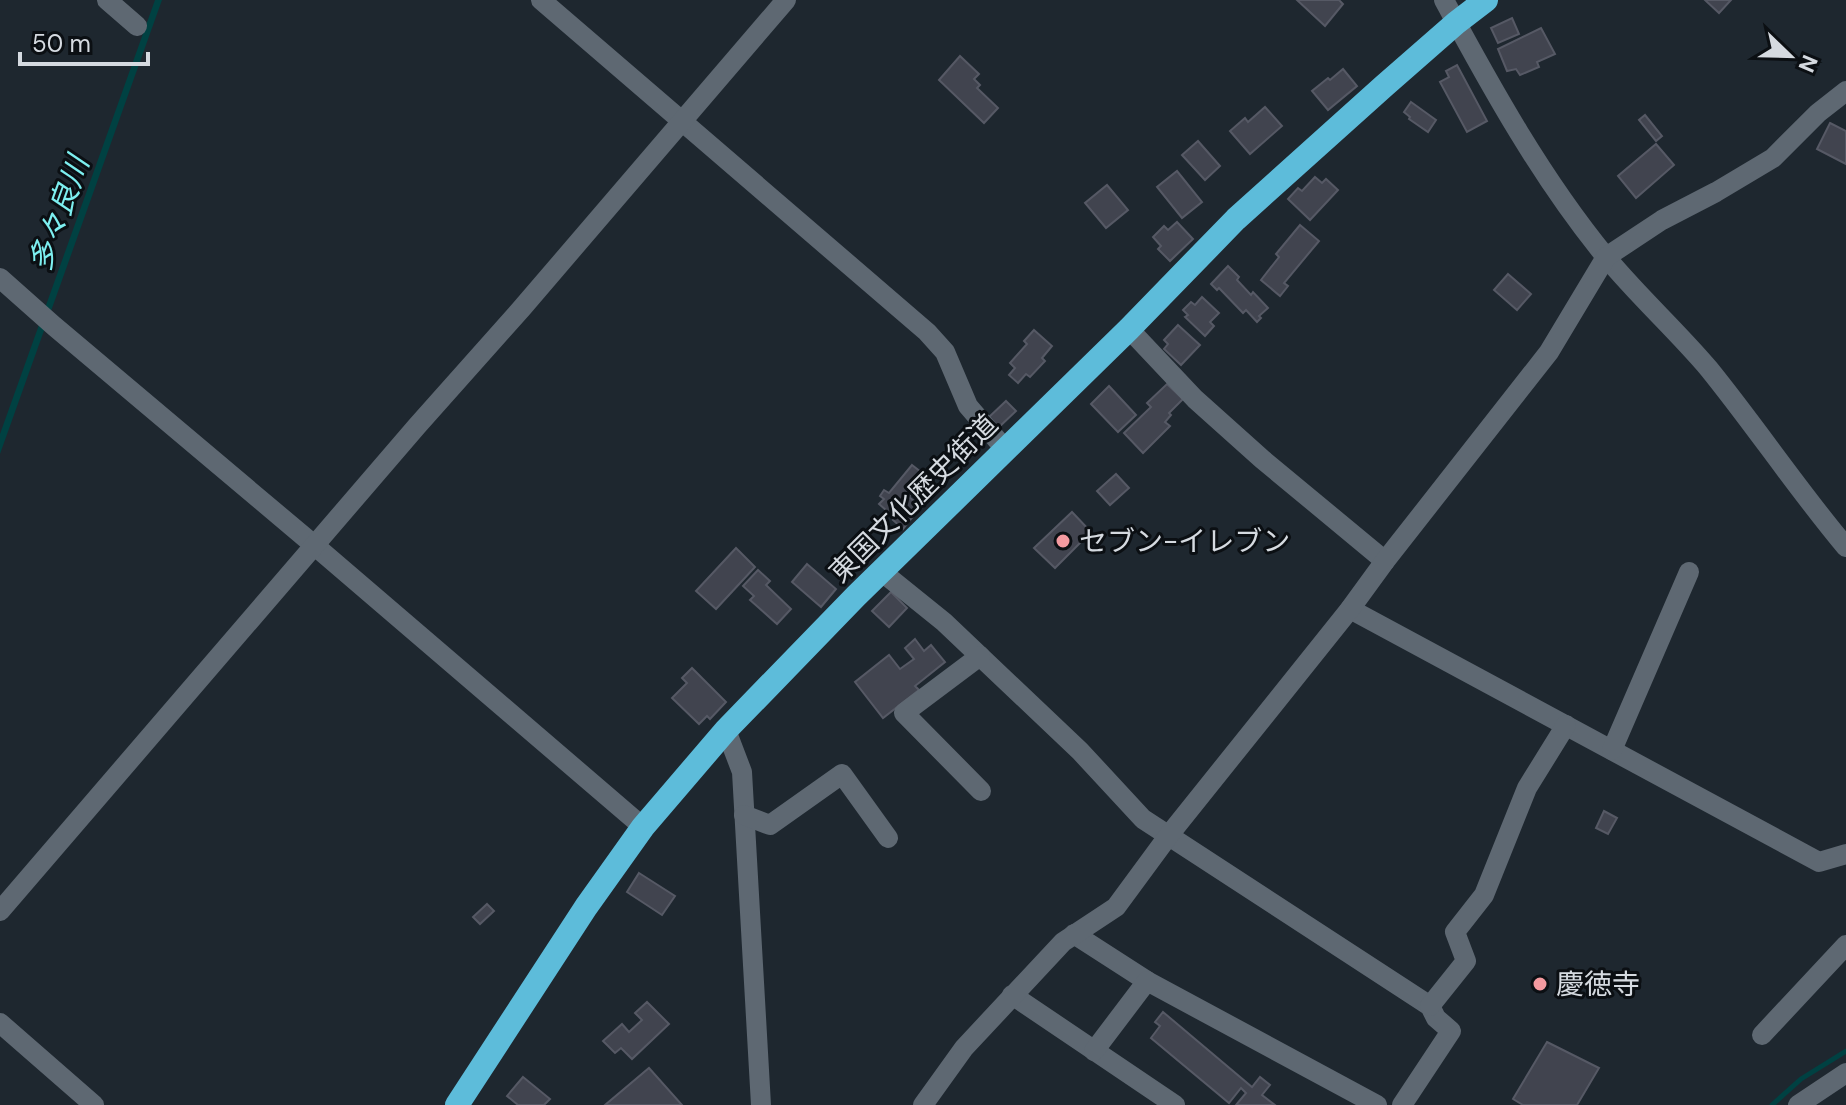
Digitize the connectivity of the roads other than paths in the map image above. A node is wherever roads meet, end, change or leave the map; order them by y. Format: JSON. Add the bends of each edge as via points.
{"nodes":[{"id":1,"x":107,"y":0,"type":"edge"},
{"id":2,"x":541,"y":0,"type":"edge"},
{"id":3,"x":786,"y":0,"type":"edge"},
{"id":4,"x":1444,"y":0,"type":"edge"},
{"id":5,"x":1486,"y":0,"type":"edge"},
{"id":6,"x":1456,"y":23,"type":"junction"},
{"id":7,"x":137,"y":26,"type":"dead end"},
{"id":8,"x":1846,"y":91,"type":"edge"},
{"id":9,"x":681,"y":122,"type":"junction"},
{"id":10,"x":1606,"y":257,"type":"junction"},
{"id":11,"x":0,"y":278,"type":"edge"},
{"id":12,"x":1129,"y":329,"type":"junction"},
{"id":13,"x":1005,"y":449,"type":"junction"},
{"id":14,"x":314,"y":545,"type":"junction"},
{"id":15,"x":1846,"y":547,"type":"edge"},
{"id":16,"x":1385,"y":561,"type":"junction"},
{"id":17,"x":882,"y":572,"type":"junction"},
{"id":18,"x":1689,"y":572,"type":"dead end"},
{"id":19,"x":1350,"y":609,"type":"junction"},
{"id":20,"x":980,"y":656,"type":"junction"},
{"id":21,"x":1566,"y":725,"type":"junction"},
{"id":22,"x":726,"y":730,"type":"junction"},
{"id":23,"x":1612,"y":750,"type":"junction"},
{"id":24,"x":981,"y":791,"type":"dead end"},
{"id":25,"x":744,"y":815,"type":"junction"},
{"id":26,"x":643,"y":827,"type":"junction"},
{"id":27,"x":1169,"y":835,"type":"junction"},
{"id":28,"x":888,"y":838,"type":"dead end"},
{"id":29,"x":1846,"y":854,"type":"edge"},
{"id":30,"x":0,"y":911,"type":"edge"},
{"id":31,"x":1074,"y":934,"type":"junction"},
{"id":32,"x":1846,"y":945,"type":"edge"},
{"id":33,"x":1147,"y":981,"type":"junction"},
{"id":34,"x":1012,"y":995,"type":"junction"},
{"id":35,"x":1430,"y":1006,"type":"junction"},
{"id":36,"x":0,"y":1023,"type":"edge"},
{"id":37,"x":1762,"y":1035,"type":"dead end"},
{"id":38,"x":1094,"y":1051,"type":"junction"},
{"id":39,"x":1846,"y":1073,"type":"edge"},
{"id":40,"x":926,"y":1104,"type":"edge"},
{"id":41,"x":94,"y":1105,"type":"edge"},
{"id":42,"x":457,"y":1105,"type":"edge"},
{"id":43,"x":761,"y":1105,"type":"edge"},
{"id":44,"x":1175,"y":1105,"type":"edge"},
{"id":45,"x":1377,"y":1105,"type":"edge"},
{"id":46,"x":1402,"y":1105,"type":"edge"},
{"id":47,"x":1798,"y":1105,"type":"edge"}],
"edges":[{"from":1,"to":7,"type":"street"},
{"from":2,"to":9,"type":"street"},
{"from":3,"to":9,"type":"street"},
{"from":4,"to":6,"type":"street"},
{"from":5,"to":6,"type":"highway","name":"東国文化歴史街道"},
{"from":6,"to":10,"type":"street","via":[[1516,129]]},
{"from":6,"to":12,"type":"highway","name":"東国文化歴史街道","via":[[1236,219]]},
{"from":8,"to":10,"type":"street","via":[[1773,158]]},
{"from":9,"to":13,"type":"street","via":[[927,332],[945,352],[968,406]]},
{"from":9,"to":14,"type":"street"},
{"from":10,"to":15,"type":"street","via":[[1708,368]]},
{"from":10,"to":16,"type":"street","via":[[1549,352]]},
{"from":11,"to":14,"type":"street"},
{"from":12,"to":13,"type":"highway","name":"東国文化歴史街道"},
{"from":12,"to":16,"type":"street","via":[[1195,399]]},
{"from":13,"to":17,"type":"highway","name":"東国文化歴史街道"},
{"from":14,"to":26,"type":"street"},
{"from":14,"to":30,"type":"street"},
{"from":16,"to":19,"type":"street"},
{"from":17,"to":20,"type":"street"},
{"from":17,"to":22,"type":"highway","name":"東国文化歴史街道"},
{"from":18,"to":23,"type":"street"},
{"from":19,"to":21,"type":"street"},
{"from":19,"to":27,"type":"street"},
{"from":20,"to":24,"type":"street","via":[[904,713]]},
{"from":20,"to":27,"type":"street","via":[[1143,819]]},
{"from":21,"to":23,"type":"street"},
{"from":21,"to":35,"type":"street","via":[[1527,788],[1484,895],[1455,932],[1466,961]]},
{"from":22,"to":25,"type":"street","via":[[742,772]]},
{"from":22,"to":26,"type":"highway","name":"東国文化歴史街道"},
{"from":23,"to":29,"type":"street","via":[[1819,862]]},
{"from":25,"to":28,"type":"street","via":[[770,825],[842,774]]},
{"from":25,"to":43,"type":"street"},
{"from":26,"to":42,"type":"highway","name":"東国文化歴史街道"},
{"from":27,"to":31,"type":"street","via":[[1116,907]]},
{"from":27,"to":35,"type":"street"},
{"from":31,"to":33,"type":"street"},
{"from":31,"to":34,"type":"street"},
{"from":32,"to":37,"type":"street"},
{"from":33,"to":38,"type":"street"},
{"from":33,"to":45,"type":"street"},
{"from":34,"to":38,"type":"street"},
{"from":34,"to":40,"type":"street","via":[[964,1048]]},
{"from":35,"to":46,"type":"street","via":[[1451,1031]]},
{"from":36,"to":41,"type":"street"},
{"from":38,"to":44,"type":"street"},
{"from":39,"to":47,"type":"street"}]}
